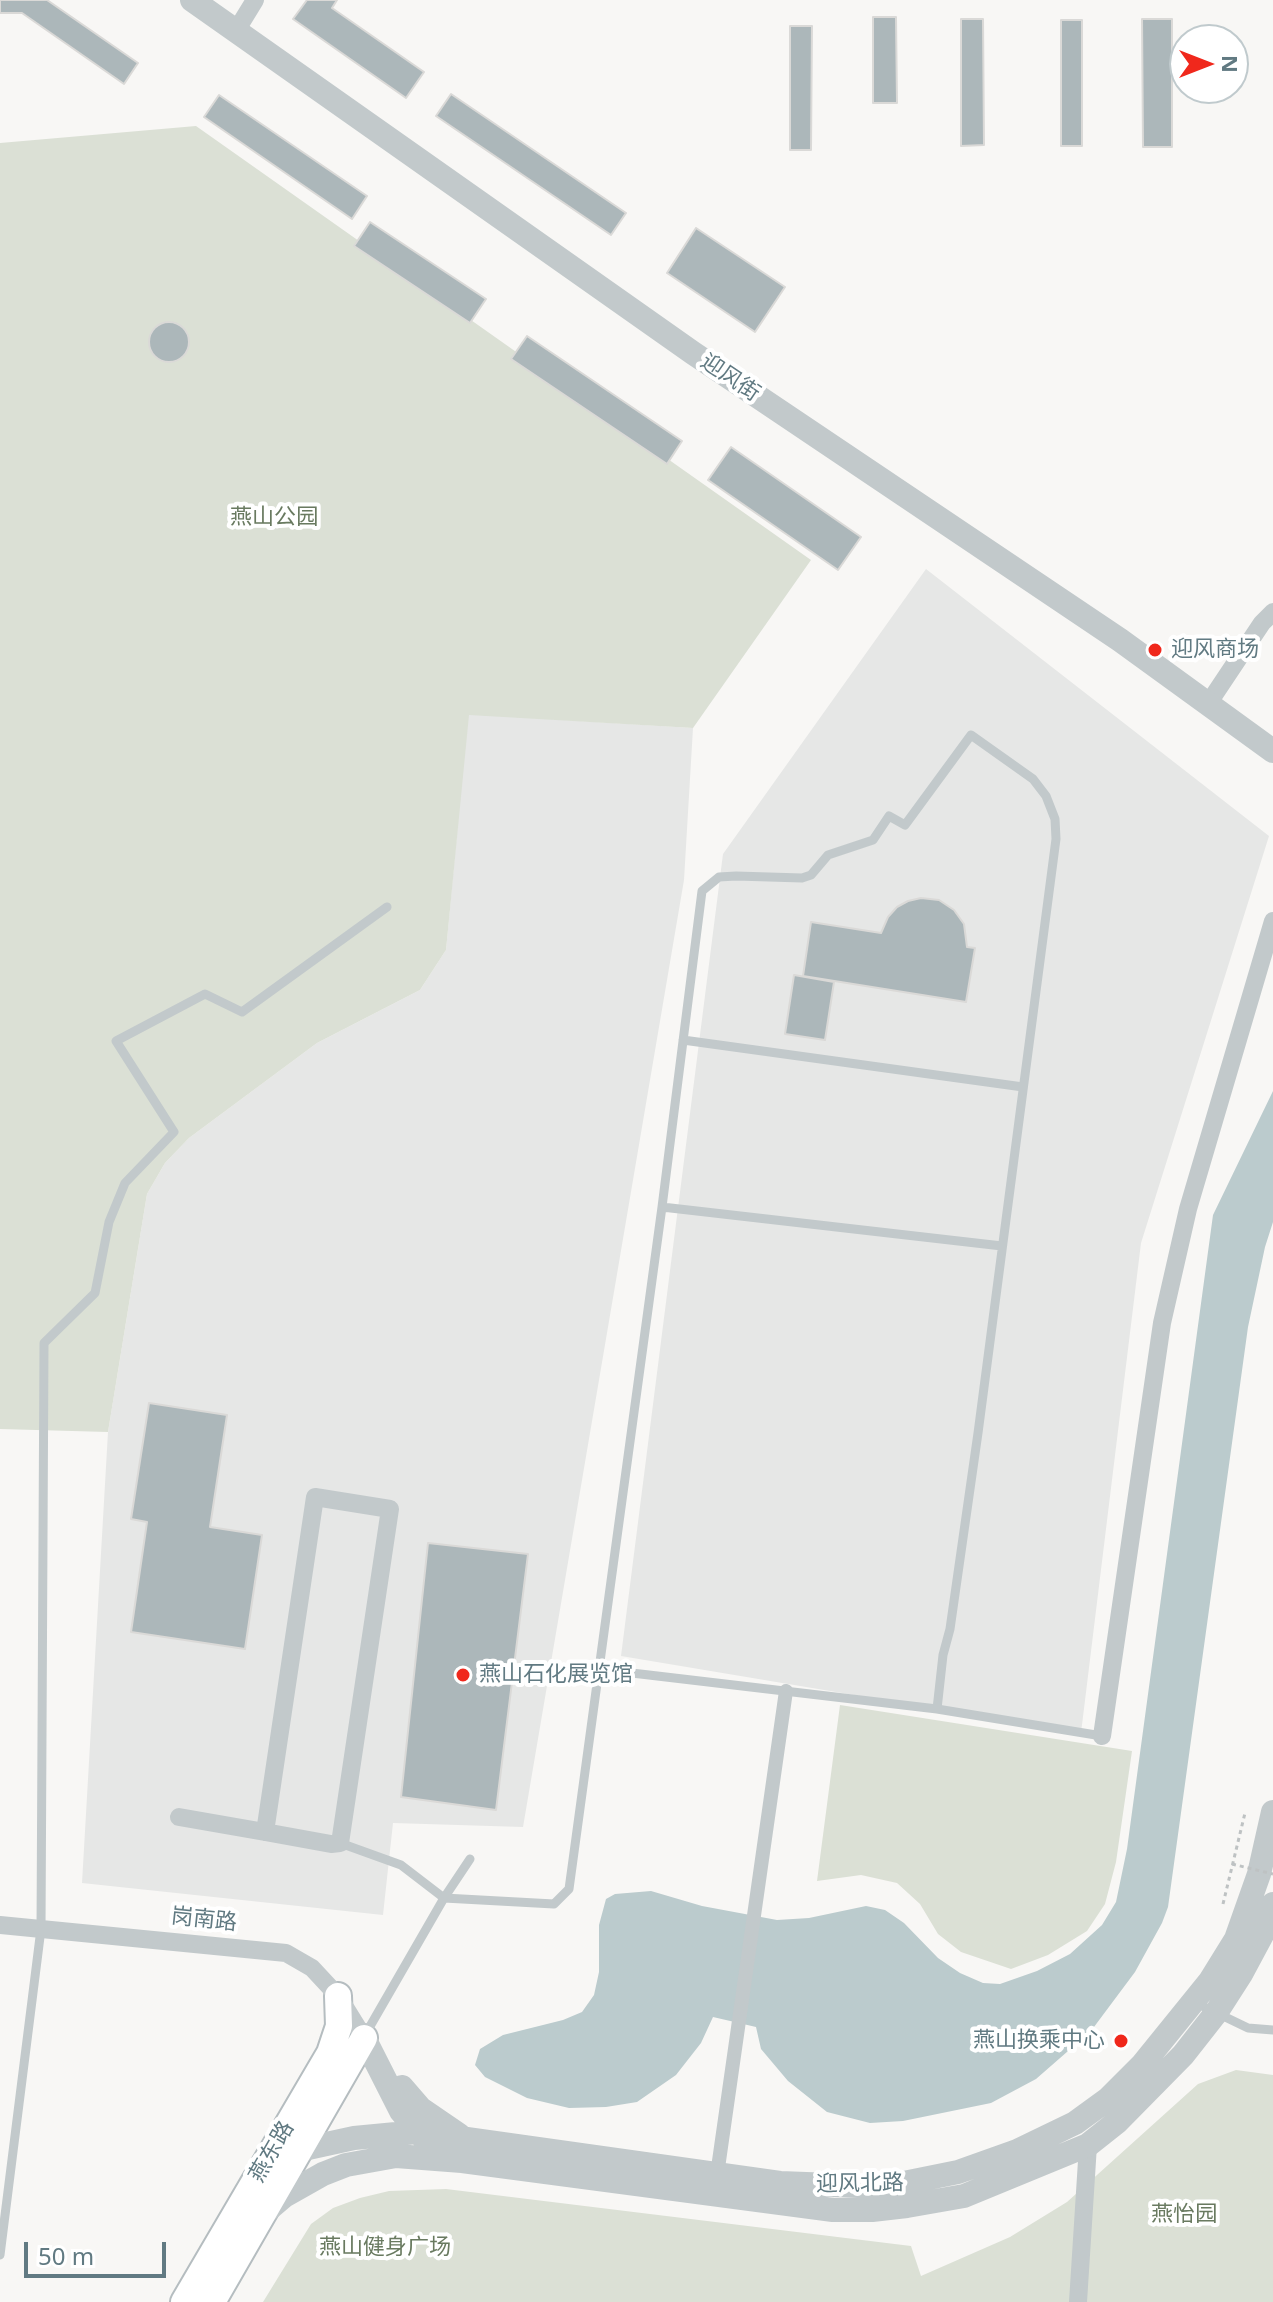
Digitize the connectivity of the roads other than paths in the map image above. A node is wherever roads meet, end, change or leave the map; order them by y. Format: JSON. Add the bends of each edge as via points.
{"nodes":[{"id":1,"x":192,"y":0,"type":"edge"},
{"id":2,"x":255,"y":0,"type":"edge"},
{"id":3,"x":236,"y":31,"type":"junction"},
{"id":4,"x":1273,"y":612,"type":"edge"},
{"id":5,"x":1208,"y":704,"type":"junction"},
{"id":6,"x":1273,"y":751,"type":"edge"},
{"id":7,"x":387,"y":907,"type":"dead end"},
{"id":8,"x":1273,"y":921,"type":"edge"},
{"id":9,"x":683,"y":1040,"type":"junction"},
{"id":10,"x":1023,"y":1087,"type":"junction"},
{"id":11,"x":662,"y":1207,"type":"junction"},
{"id":12,"x":1002,"y":1246,"type":"junction"},
{"id":13,"x":598,"y":1669,"type":"junction"},
{"id":14,"x":786,"y":1691,"type":"junction"},
{"id":15,"x":937,"y":1709,"type":"junction"},
{"id":16,"x":1102,"y":1736,"type":"joint"},
{"id":17,"x":1273,"y":1812,"type":"edge"},
{"id":18,"x":179,"y":1817,"type":"dead end"},
{"id":19,"x":265,"y":1832,"type":"junction"},
{"id":20,"x":340,"y":1843,"type":"junction"},
{"id":21,"x":470,"y":1859,"type":"dead end"},
{"id":22,"x":444,"y":1898,"type":"junction"},
{"id":23,"x":1273,"y":1904,"type":"edge"},
{"id":24,"x":0,"y":1925,"type":"edge"},
{"id":25,"x":41,"y":1929,"type":"junction"},
{"id":26,"x":338,"y":1996,"type":"junction"},
{"id":27,"x":1205,"y":2008,"type":"junction"},
{"id":28,"x":1273,"y":2030,"type":"edge"},
{"id":29,"x":364,"y":2038,"type":"junction"},
{"id":30,"x":417,"y":2132,"type":"junction"},
{"id":31,"x":1088,"y":2145,"type":"junction"},
{"id":32,"x":299,"y":2150,"type":"junction"},
{"id":33,"x":464,"y":2150,"type":"junction"},
{"id":34,"x":264,"y":2166,"type":"junction"},
{"id":35,"x":717,"y":2175,"type":"junction"},
{"id":36,"x":262,"y":2215,"type":"junction"},
{"id":37,"x":0,"y":2255,"type":"edge"},
{"id":38,"x":184,"y":2302,"type":"edge"},
{"id":39,"x":212,"y":2302,"type":"edge"},
{"id":40,"x":1078,"y":2302,"type":"edge"}],
"edges":[{"from":1,"to":3,"type":"street","name":"迎风街"},
{"from":2,"to":3,"type":"street"},
{"from":3,"to":5,"type":"street","name":"迎风街","via":[[693,353]]},
{"from":4,"to":5,"type":"street"},
{"from":5,"to":6,"type":"street","name":"迎风街"},
{"from":7,"to":25,"type":"lane","via":[[242,1012],[205,994],[116,1041],[174,1132],[125,1183],[109,1222],[95,1293],[44,1343]]},
{"from":8,"to":16,"type":"street","via":[[1188,1209],[1162,1323]]},
{"from":9,"to":10,"type":"lane"},
{"from":9,"to":10,"type":"lane","via":[[702,891],[719,877],[802,878],[828,855],[873,840],[889,816],[905,825],[971,735],[1033,779],[1055,819],[1052,878]]},
{"from":9,"to":11,"type":"lane"},
{"from":10,"to":12,"type":"lane"},
{"from":11,"to":12,"type":"lane"},
{"from":11,"to":13,"type":"lane"},
{"from":12,"to":15,"type":"lane"},
{"from":13,"to":14,"type":"lane"},
{"from":13,"to":22,"type":"lane","via":[[569,1889],[554,1904]]},
{"from":14,"to":15,"type":"lane"},
{"from":14,"to":35,"type":"street"},
{"from":15,"to":16,"type":"lane"},
{"from":17,"to":27,"type":"street","name":"迎风北路","via":[[1259,1874]]},
{"from":18,"to":19,"type":"street"},
{"from":19,"to":20,"type":"street"},
{"from":19,"to":20,"type":"street","via":[[315,1497],[390,1509]]},
{"from":20,"to":22,"type":"lane","via":[[401,1865]]},
{"from":21,"to":22,"type":"lane"},
{"from":22,"to":29,"type":"lane"},
{"from":23,"to":27,"type":"street","name":"迎风北路","via":[[1263,1933]]},
{"from":24,"to":25,"type":"street","name":"岗南路"},
{"from":25,"to":26,"type":"street","name":"岗南路","via":[[286,1953],[312,1968]]},
{"from":25,"to":37,"type":"lane"},
{"from":26,"to":29,"type":"street","name":"岗南路"},
{"from":26,"to":34,"type":"main road","name":"燕东路","via":[[339,2026],[330,2053]]},
{"from":27,"to":28,"type":"lane","via":[[1248,2028]]},
{"from":27,"to":31,"type":"street","via":[[1183,2055]]},
{"from":27,"to":35,"type":"street","name":"迎风北路","via":[[1075,2123],[988,2162],[884,2187]]},
{"from":29,"to":30,"type":"street"},
{"from":29,"to":32,"type":"main road","name":"燕东路"},
{"from":29,"to":33,"type":"street","via":[[421,2109]]},
{"from":30,"to":32,"type":"street","name":"迎风北路"},
{"from":30,"to":33,"type":"street","name":"迎风北路"},
{"from":31,"to":33,"type":"street","via":[[964,2196],[872,2210],[833,2210]]},
{"from":31,"to":40,"type":"street"},
{"from":32,"to":34,"type":"street","name":"迎风北路"},
{"from":32,"to":36,"type":"main road","name":"燕东路"},
{"from":33,"to":35,"type":"street","name":"迎风北路"},
{"from":33,"to":36,"type":"street","via":[[346,2165],[284,2196]]},
{"from":34,"to":38,"type":"main road","name":"燕东路"},
{"from":36,"to":39,"type":"main road","name":"燕东路"}]}
